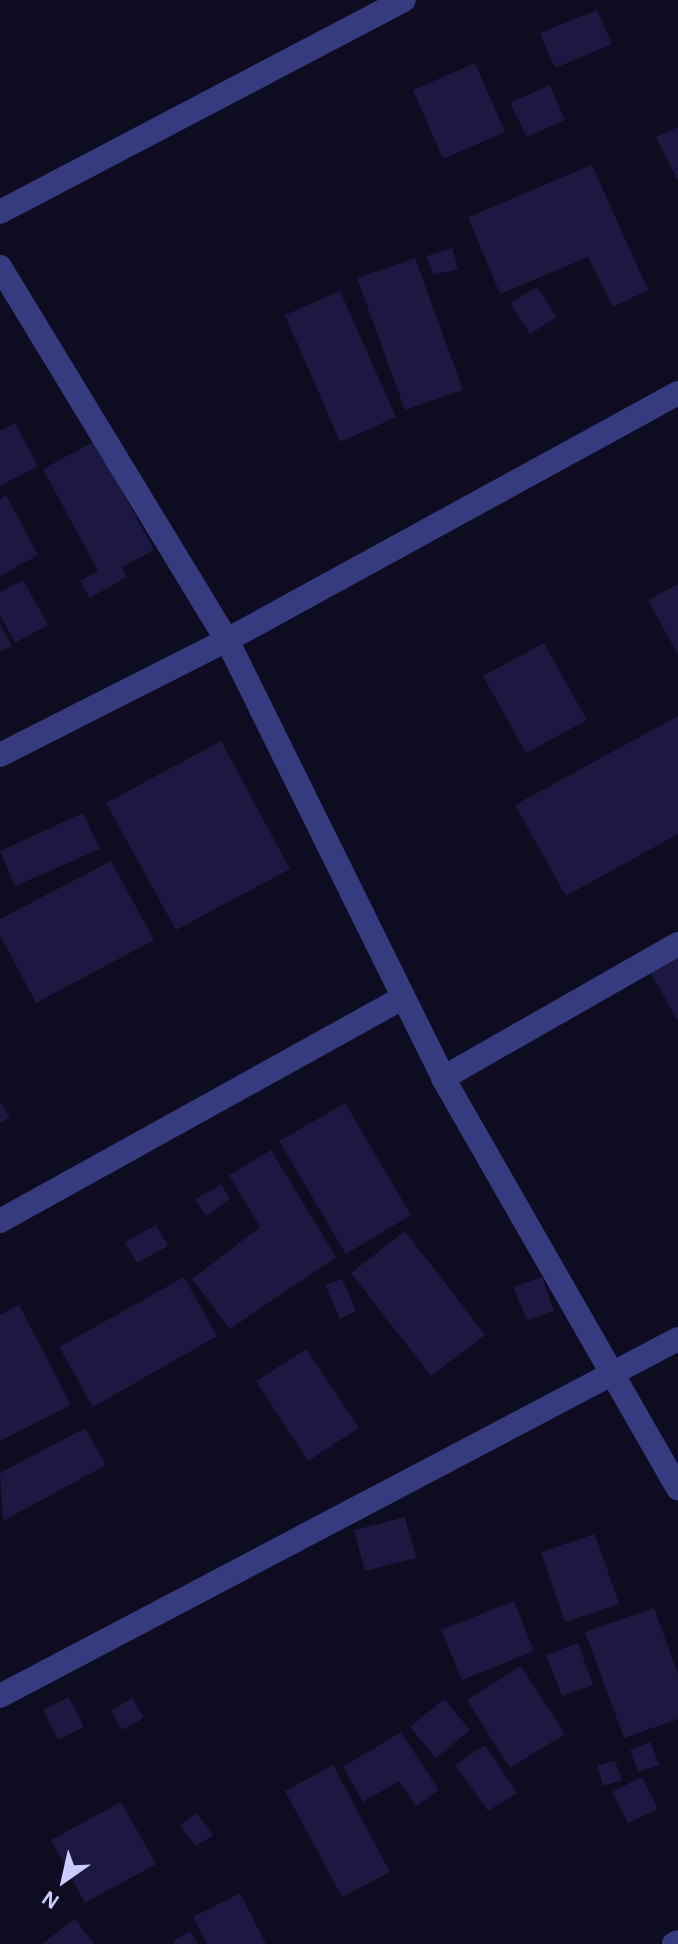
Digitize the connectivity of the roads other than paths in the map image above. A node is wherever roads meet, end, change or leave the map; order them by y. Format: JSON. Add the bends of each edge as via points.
{"nodes":[{"id":1,"x":404,"y":0,"type":"edge"},
{"id":2,"x":0,"y":212,"type":"edge"},
{"id":3,"x":0,"y":267,"type":"edge"},
{"id":4,"x":678,"y":393,"type":"edge"},
{"id":5,"x":227,"y":640,"type":"junction"},
{"id":6,"x":0,"y":755,"type":"edge"},
{"id":7,"x":678,"y":944,"type":"edge"},
{"id":8,"x":403,"y":998,"type":"junction"},
{"id":9,"x":443,"y":1078,"type":"junction"},
{"id":10,"x":0,"y":1221,"type":"edge"},
{"id":11,"x":678,"y":1339,"type":"edge"},
{"id":12,"x":613,"y":1375,"type":"junction"},
{"id":13,"x":678,"y":1488,"type":"edge"},
{"id":14,"x":0,"y":1696,"type":"edge"}],
"edges":[{"from":1,"to":2,"type":"street"},
{"from":3,"to":5,"type":"street"},
{"from":4,"to":5,"type":"street"},
{"from":5,"to":6,"type":"street"},
{"from":5,"to":8,"type":"street"},
{"from":7,"to":9,"type":"street"},
{"from":8,"to":9,"type":"street"},
{"from":8,"to":10,"type":"street"},
{"from":9,"to":12,"type":"street"},
{"from":11,"to":12,"type":"street"},
{"from":12,"to":13,"type":"street"},
{"from":12,"to":14,"type":"street"}]}
